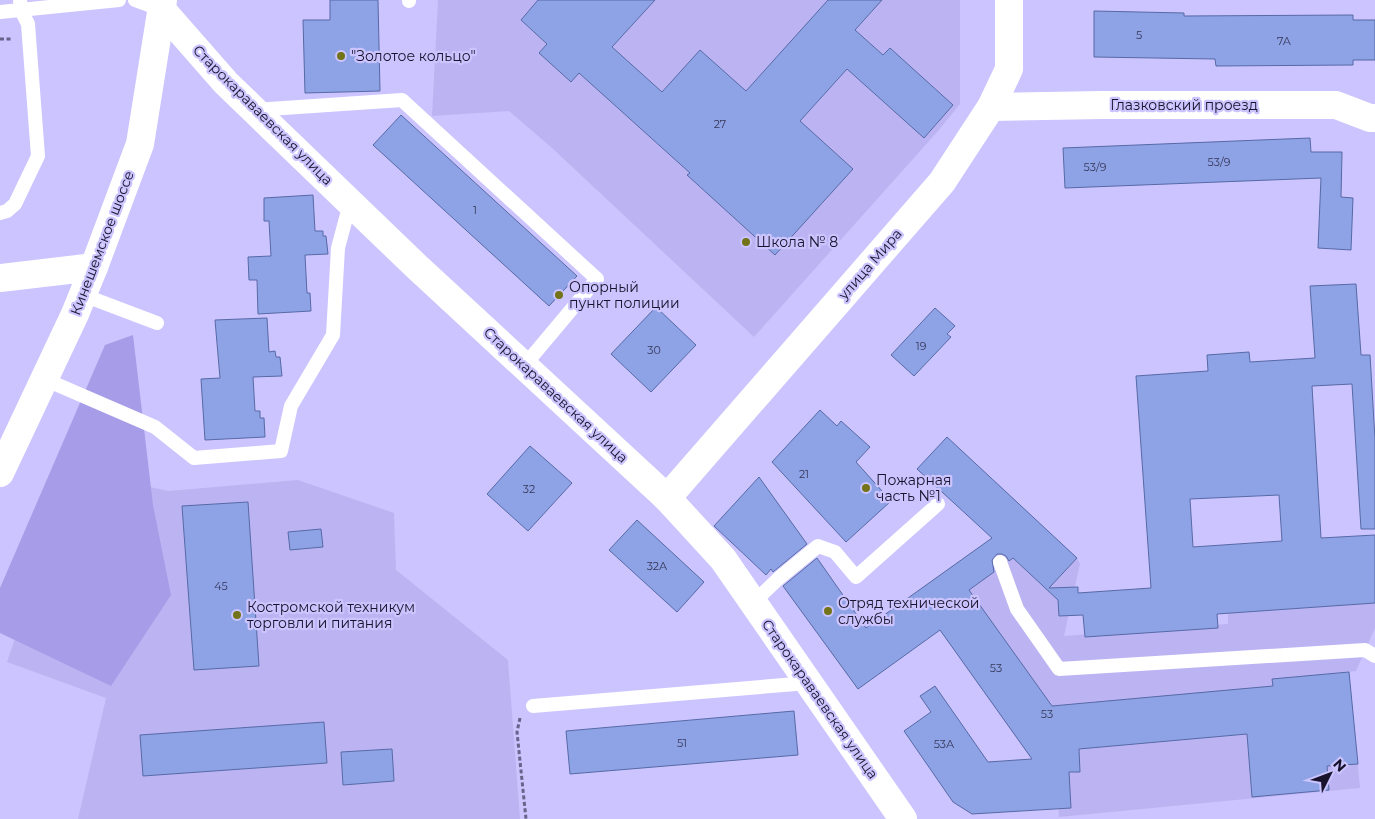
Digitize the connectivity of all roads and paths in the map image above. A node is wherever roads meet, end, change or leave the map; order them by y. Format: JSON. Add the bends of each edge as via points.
{"nodes":[{"id":1,"x":119,"y":0,"type":"edge"},
{"id":2,"x":135,"y":0,"type":"edge"},
{"id":3,"x":1009,"y":0,"type":"edge"},
{"id":4,"x":21,"y":5,"type":"edge"},
{"id":5,"x":162,"y":5,"type":"edge"},
{"id":6,"x":0,"y":12,"type":"edge"},
{"id":7,"x":991,"y":107,"type":"junction"},
{"id":8,"x":254,"y":110,"type":"junction"},
{"id":9,"x":1375,"y":118,"type":"edge"},
{"id":10,"x":350,"y":203,"type":"junction"},
{"id":11,"x":0,"y":213,"type":"edge"},
{"id":12,"x":94,"y":267,"type":"junction"},
{"id":13,"x":0,"y":278,"type":"edge"},
{"id":14,"x":83,"y":295,"type":"junction"},
{"id":15,"x":157,"y":323,"type":"dead end"},
{"id":16,"x":524,"y":366,"type":"junction"},
{"id":17,"x":44,"y":379,"type":"junction"},
{"id":18,"x":0,"y":473,"type":"edge"},
{"id":19,"x":667,"y":498,"type":"junction"},
{"id":20,"x":938,"y":504,"type":"dead end"},
{"id":21,"x":1000,"y":562,"type":"dead end"},
{"id":22,"x":754,"y":603,"type":"junction"},
{"id":23,"x":1375,"y":656,"type":"edge"},
{"id":24,"x":808,"y":683,"type":"junction"},
{"id":25,"x":533,"y":706,"type":"joint"},
{"id":26,"x":526,"y":819,"type":"edge"},
{"id":27,"x":903,"y":819,"type":"edge"}],
"edges":[{"from":1,"to":4,"type":"lane"},
{"from":2,"to":5,"type":"lane"},
{"from":3,"to":7,"type":"street","name":"улица Мира","via":[[1009,69]]},
{"from":4,"to":6,"type":"lane"},
{"from":4,"to":11,"type":"lane","via":[[28,24],[38,156],[15,204]]},
{"from":5,"to":8,"type":"street","name":"Старокараваевская улица","via":[[226,83]]},
{"from":5,"to":12,"type":"street","name":"Кинешемское шоссе","via":[[140,144]]},
{"from":7,"to":9,"type":"street","name":"Глазковский проезд","via":[[1336,105]]},
{"from":7,"to":19,"type":"street","name":"улица Мира","via":[[942,182]]},
{"from":8,"to":10,"type":"street","name":"Старокараваевская улица"},
{"from":8,"to":16,"type":"lane","via":[[402,100],[597,279]]},
{"from":10,"to":16,"type":"street","name":"Старокараваевская улица"},
{"from":10,"to":17,"type":"lane","via":[[338,248],[333,335],[291,406],[280,451],[194,458],[155,427]]},
{"from":12,"to":13,"type":"street"},
{"from":12,"to":14,"type":"street","name":"Кинешемское шоссе"},
{"from":14,"to":15,"type":"lane"},
{"from":14,"to":17,"type":"street","name":"Кинешемское шоссе"},
{"from":16,"to":19,"type":"street","name":"Старокараваевская улица"},
{"from":17,"to":18,"type":"street","name":"Кинешемское шоссе"},
{"from":19,"to":22,"type":"street","name":"Старокараваевская улица","via":[[723,559]]},
{"from":20,"to":22,"type":"lane","via":[[856,577],[835,552],[818,546]]},
{"from":21,"to":23,"type":"lane","via":[[1018,609],[1059,669],[1365,650]]},
{"from":22,"to":24,"type":"street","name":"Старокараваевская улица"},
{"from":24,"to":25,"type":"lane"},
{"from":24,"to":27,"type":"street","name":"Старокараваевская улица"},
{"from":25,"to":26,"type":"path","via":[[520,718],[517,732]]}]}
